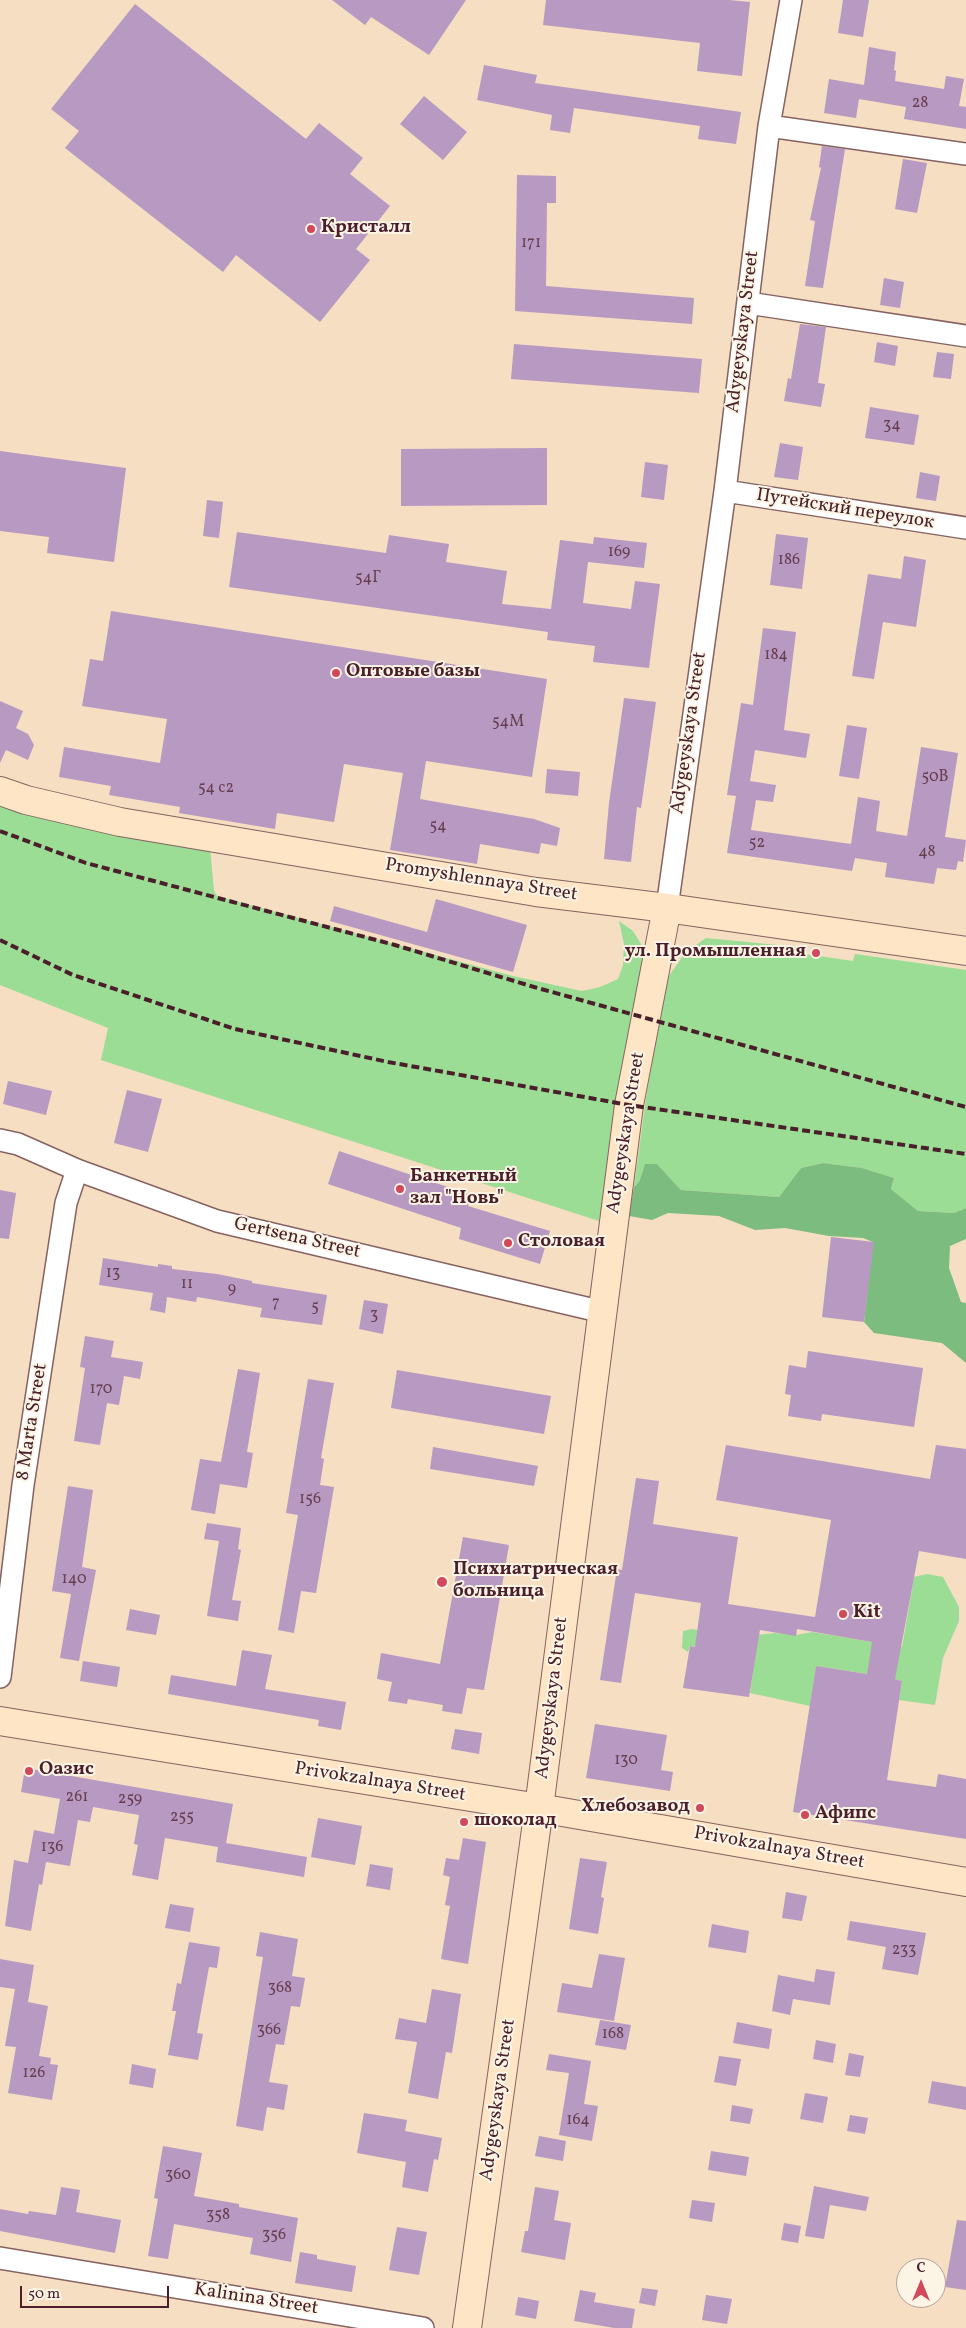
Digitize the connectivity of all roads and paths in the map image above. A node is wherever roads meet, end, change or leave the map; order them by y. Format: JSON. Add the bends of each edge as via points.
{"nodes":[{"id":1,"x":791,"y":0,"type":"edge"},
{"id":2,"x":769,"y":126,"type":"junction"},
{"id":3,"x":966,"y":154,"type":"edge"},
{"id":4,"x":748,"y":303,"type":"junction"},
{"id":5,"x":966,"y":336,"type":"edge"},
{"id":6,"x":725,"y":492,"type":"junction"},
{"id":7,"x":966,"y":528,"type":"edge"},
{"id":8,"x":0,"y":791,"type":"edge"},
{"id":9,"x":667,"y":908,"type":"junction"},
{"id":10,"x":966,"y":951,"type":"edge"},
{"id":11,"x":0,"y":1140,"type":"edge"},
{"id":12,"x":77,"y":1170,"type":"junction"},
{"id":13,"x":603,"y":1312,"type":"junction"},
{"id":14,"x":0,"y":1677,"type":"edge"},
{"id":15,"x":0,"y":1721,"type":"edge"},
{"id":16,"x":539,"y":1808,"type":"junction"},
{"id":17,"x":966,"y":1882,"type":"edge"},
{"id":18,"x":0,"y":2258,"type":"edge"},
{"id":19,"x":423,"y":2328,"type":"edge"},
{"id":20,"x":467,"y":2328,"type":"edge"}],
"edges":[{"from":1,"to":2,"type":"street","name":"Adygeyskaya Street"},
{"from":2,"to":3,"type":"street"},
{"from":2,"to":4,"type":"street","name":"Adygeyskaya Street"},
{"from":4,"to":5,"type":"street"},
{"from":4,"to":6,"type":"street","name":"Adygeyskaya Street"},
{"from":6,"to":7,"type":"street","name":"Путейский переулок"},
{"from":6,"to":9,"type":"street","name":"Adygeyskaya Street"},
{"from":8,"to":9,"type":"main road","name":"Promyshlennaya Street","via":[[120,822],[536,892]]},
{"from":9,"to":10,"type":"main road","name":"Promyshlennaya Street"},
{"from":9,"to":13,"type":"main road","name":"Adygeyskaya Street","via":[[629,1105]]},
{"from":11,"to":12,"type":"street","name":"Gertsena Street","via":[[18,1144]]},
{"from":12,"to":13,"type":"street","name":"Gertsena Street","via":[[217,1221]]},
{"from":12,"to":14,"type":"street","name":"8 Marta Street","via":[[66,1204],[23,1485]]},
{"from":13,"to":16,"type":"main road","name":"Adygeyskaya Street"},
{"from":15,"to":16,"type":"main road","name":"Privokzalnaya Street"},
{"from":16,"to":17,"type":"main road","name":"Privokzalnaya Street"},
{"from":16,"to":20,"type":"main road","name":"Adygeyskaya Street"},
{"from":18,"to":19,"type":"street","name":"Kalinina Street"}]}
